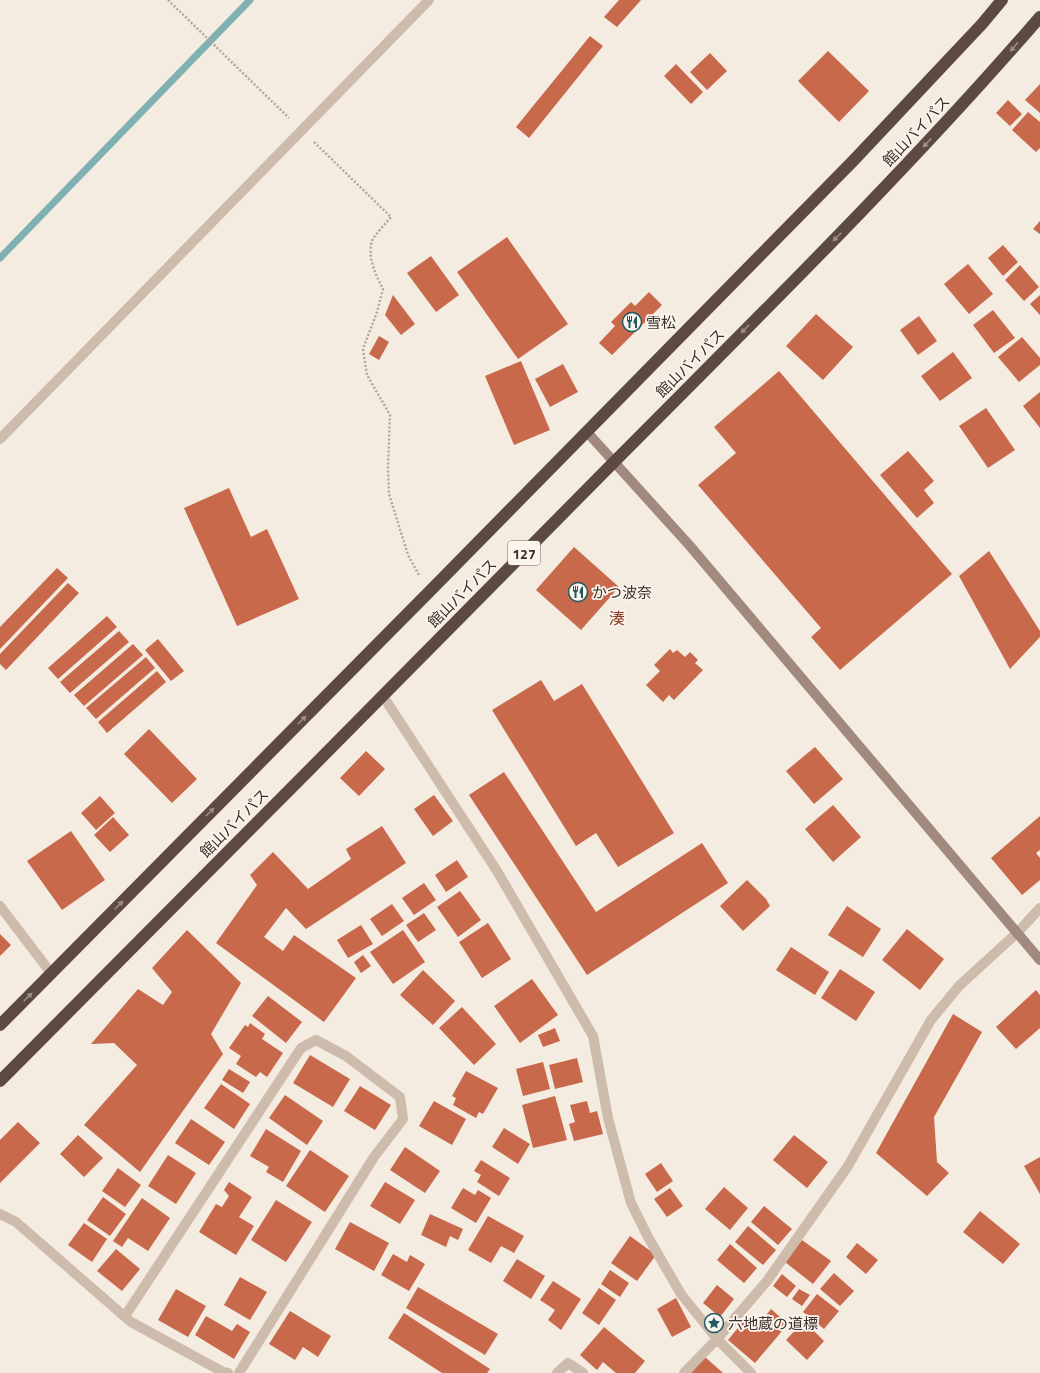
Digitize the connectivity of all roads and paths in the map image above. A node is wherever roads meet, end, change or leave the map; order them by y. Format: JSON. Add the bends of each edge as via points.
{"nodes":[{"id":1,"x":168,"y":0,"type":"edge"},
{"id":2,"x":429,"y":0,"type":"edge"},
{"id":3,"x":1002,"y":0,"type":"edge"},
{"id":4,"x":1040,"y":18,"type":"edge"},
{"id":5,"x":301,"y":129,"type":"junction"},
{"id":6,"x":587,"y":432,"type":"junction"},
{"id":7,"x":0,"y":439,"type":"edge"},
{"id":8,"x":615,"y":462,"type":"junction"},
{"id":9,"x":429,"y":592,"type":"junction"},
{"id":10,"x":383,"y":696,"type":"junction"},
{"id":11,"x":0,"y":906,"type":"edge"},
{"id":12,"x":1040,"y":908,"type":"edge"},
{"id":13,"x":1017,"y":933,"type":"junction"},
{"id":14,"x":1040,"y":960,"type":"edge"},
{"id":15,"x":51,"y":974,"type":"junction"},
{"id":16,"x":0,"y":1025,"type":"edge"},
{"id":17,"x":0,"y":1081,"type":"edge"},
{"id":18,"x":0,"y":1214,"type":"edge"},
{"id":19,"x":124,"y":1316,"type":"junction"},
{"id":20,"x":717,"y":1339,"type":"junction"},
{"id":21,"x":228,"y":1373,"type":"edge"},
{"id":22,"x":239,"y":1373,"type":"edge"},
{"id":23,"x":557,"y":1373,"type":"edge"},
{"id":24,"x":584,"y":1373,"type":"edge"},
{"id":25,"x":684,"y":1373,"type":"edge"},
{"id":26,"x":751,"y":1373,"type":"edge"}],
"edges":[{"from":1,"to":5,"type":"path"},
{"from":2,"to":5,"type":"street"},
{"from":3,"to":6,"type":"highway","name":"館山バイパス","number":"127","via":[[853,161]]},
{"from":4,"to":8,"type":"highway","name":"館山バイパス","number":"127","one_way":true,"via":[[884,188]]},
{"from":5,"to":7,"type":"street"},
{"from":5,"to":9,"type":"path","via":[[391,217],[372,240],[374,273],[383,289],[363,349],[367,375],[390,415],[389,494],[408,555]]},
{"from":6,"to":8,"type":"street"},
{"from":6,"to":9,"type":"highway","name":"館山バイパス","number":"127"},
{"from":8,"to":10,"type":"highway","name":"館山バイパス","number":"127"},
{"from":8,"to":13,"type":"street","via":[[690,546]]},
{"from":15,"to":9,"type":"highway","name":"館山バイパス","number":"127","one_way":true},
{"from":10,"to":17,"type":"highway","name":"館山バイパス","number":"127"},
{"from":10,"to":20,"type":"street","via":[[497,871],[593,1036],[608,1118],[631,1203],[681,1294]]},
{"from":11,"to":15,"type":"street"},
{"from":12,"to":13,"type":"street"},
{"from":13,"to":14,"type":"street"},
{"from":13,"to":20,"type":"street","via":[[959,986],[931,1020],[848,1166],[767,1281]]},
{"from":16,"to":15,"type":"highway","name":"館山バイパス","number":"127","one_way":true},
{"from":18,"to":19,"type":"street","via":[[16,1222]]},
{"from":19,"to":21,"type":"street"},
{"from":19,"to":22,"type":"street","via":[[301,1048],[316,1040],[346,1056],[400,1097],[403,1119],[374,1157]]},
{"from":20,"to":25,"type":"street"},
{"from":20,"to":26,"type":"street"},
{"from":23,"to":24,"type":"street","via":[[568,1363]]}]}
